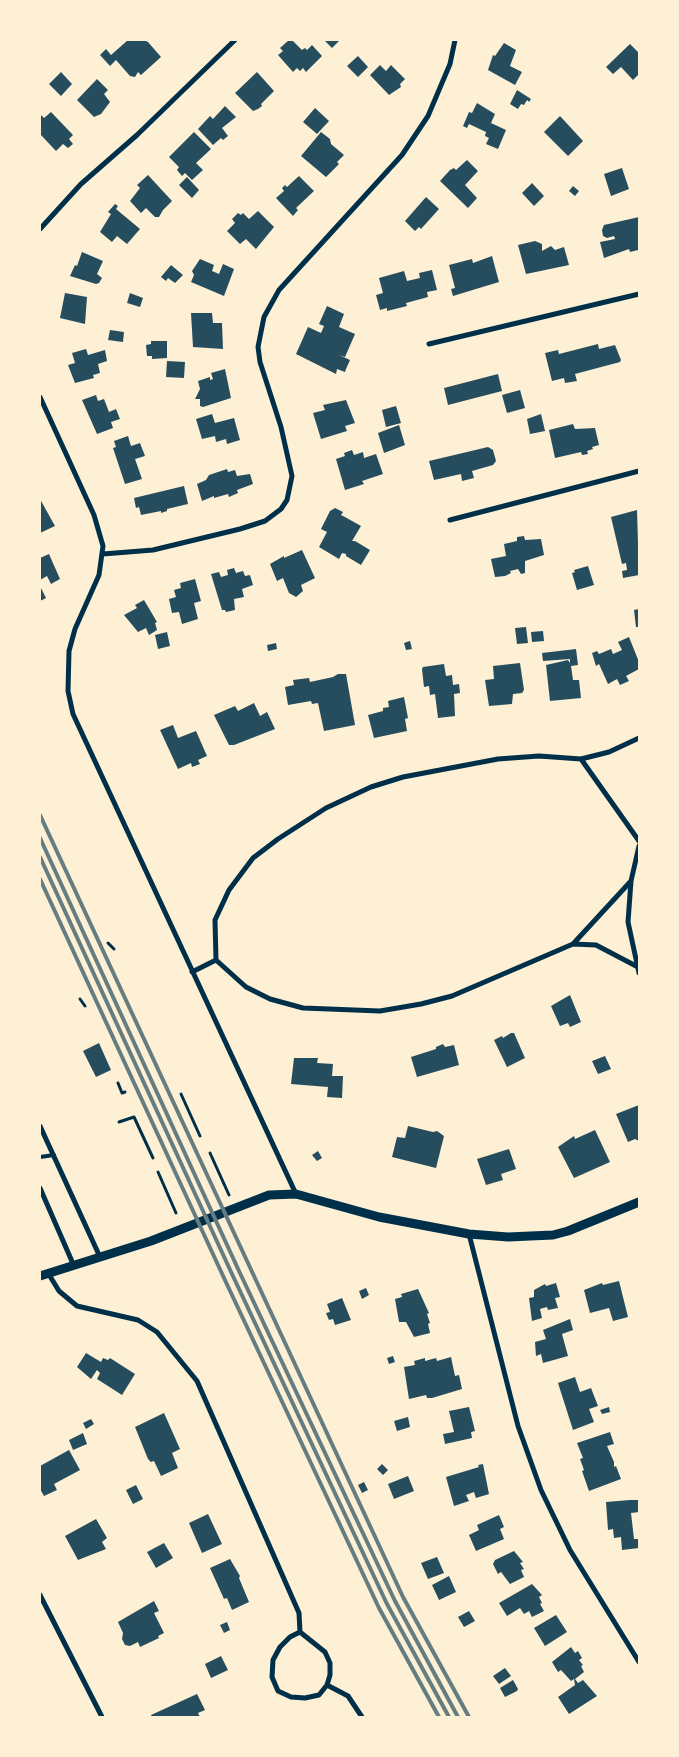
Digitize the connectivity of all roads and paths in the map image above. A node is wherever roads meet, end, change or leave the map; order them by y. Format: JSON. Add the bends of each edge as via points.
{"nodes":[{"id":1,"x":235,"y":40,"type":"edge"},
{"id":2,"x":455,"y":40,"type":"edge"},
{"id":3,"x":40,"y":229,"type":"edge"},
{"id":4,"x":639,"y":294,"type":"edge"},
{"id":5,"x":429,"y":344,"type":"dead end"},
{"id":6,"x":40,"y":397,"type":"edge"},
{"id":7,"x":639,"y":471,"type":"edge"},
{"id":8,"x":450,"y":520,"type":"dead end"},
{"id":9,"x":103,"y":554,"type":"junction"},
{"id":10,"x":639,"y":738,"type":"edge"},
{"id":11,"x":581,"y":759,"type":"junction"},
{"id":12,"x":639,"y":841,"type":"edge"},
{"id":13,"x":639,"y":846,"type":"edge"},
{"id":14,"x":631,"y":881,"type":"junction"},
{"id":15,"x":108,"y":943,"type":"dead end"},
{"id":16,"x":573,"y":944,"type":"junction"},
{"id":17,"x":114,"y":949,"type":"dead end"},
{"id":18,"x":216,"y":960,"type":"junction"},
{"id":19,"x":636,"y":966,"type":"junction"},
{"id":20,"x":192,"y":972,"type":"junction"},
{"id":21,"x":639,"y":973,"type":"edge"},
{"id":22,"x":80,"y":999,"type":"dead end"},
{"id":23,"x":85,"y":1006,"type":"dead end"},
{"id":24,"x":118,"y":1083,"type":"dead end"},
{"id":25,"x":124,"y":1092,"type":"dead end"},
{"id":26,"x":181,"y":1094,"type":"dead end"},
{"id":27,"x":119,"y":1122,"type":"dead end"},
{"id":28,"x":40,"y":1126,"type":"edge"},
{"id":29,"x":200,"y":1136,"type":"dead end"},
{"id":30,"x":210,"y":1153,"type":"dead end"},
{"id":31,"x":54,"y":1155,"type":"junction"},
{"id":32,"x":40,"y":1157,"type":"edge"},
{"id":33,"x":153,"y":1158,"type":"dead end"},
{"id":34,"x":158,"y":1172,"type":"dead end"},
{"id":35,"x":40,"y":1188,"type":"edge"},
{"id":36,"x":296,"y":1194,"type":"junction"},
{"id":37,"x":229,"y":1195,"type":"dead end"},
{"id":38,"x":639,"y":1202,"type":"edge"},
{"id":39,"x":176,"y":1213,"type":"dead end"},
{"id":40,"x":469,"y":1234,"type":"junction"},
{"id":41,"x":100,"y":1258,"type":"junction"},
{"id":42,"x":74,"y":1266,"type":"junction"},
{"id":43,"x":44,"y":1275,"type":"edge"},
{"id":44,"x":40,"y":1595,"type":"edge"},
{"id":45,"x":300,"y":1632,"type":"junction"},
{"id":46,"x":639,"y":1662,"type":"edge"},
{"id":47,"x":327,"y":1685,"type":"junction"},
{"id":48,"x":102,"y":1717,"type":"edge"},
{"id":49,"x":362,"y":1717,"type":"edge"}],
"edges":[{"from":1,"to":3,"type":"street","via":[[81,184]]},
{"from":2,"to":9,"type":"street","via":[[450,64],[428,116],[402,155],[279,290],[264,317],[258,347],[260,362],[292,470],[290,489],[281,509],[265,520],[240,529],[152,550]]},
{"from":4,"to":5,"type":"street"},
{"from":6,"to":9,"type":"street","via":[[94,515]]},
{"from":7,"to":8,"type":"street"},
{"from":9,"to":20,"type":"street","via":[[99,575],[72,639],[68,691],[78,726]]},
{"from":10,"to":11,"type":"street","via":[[609,752]]},
{"from":11,"to":12,"type":"street"},
{"from":11,"to":18,"type":"street","via":[[539,756],[498,759],[403,777],[371,787],[326,808],[253,858],[229,890],[216,920]]},
{"from":13,"to":14,"type":"street"},
{"from":14,"to":16,"type":"street"},
{"from":14,"to":19,"type":"street","via":[[628,922]]},
{"from":15,"to":17,"type":"path"},
{"from":16,"to":18,"type":"street","via":[[452,996],[380,1011],[303,1008],[270,998],[246,987]]},
{"from":16,"to":19,"type":"street","via":[[596,945]]},
{"from":18,"to":20,"type":"street"},
{"from":19,"to":21,"type":"street"},
{"from":20,"to":36,"type":"street"},
{"from":22,"to":23,"type":"path"},
{"from":24,"to":25,"type":"path"},
{"from":26,"to":29,"type":"path"},
{"from":27,"to":33,"type":"path","via":[[134,1117]]},
{"from":28,"to":31,"type":"street"},
{"from":30,"to":37,"type":"path"},
{"from":31,"to":32,"type":"lane"},
{"from":31,"to":41,"type":"street"},
{"from":34,"to":39,"type":"path"},
{"from":35,"to":42,"type":"street"},
{"from":36,"to":40,"type":"street","via":[[379,1217]]},
{"from":36,"to":41,"type":"street","via":[[269,1195]]},
{"from":38,"to":40,"type":"street","via":[[587,1225],[554,1235],[508,1238]]},
{"from":40,"to":46,"type":"street","via":[[518,1426],[541,1490],[570,1550]]},
{"from":41,"to":42,"type":"street"},
{"from":42,"to":43,"type":"street"},
{"from":43,"to":45,"type":"street","via":[[77,1306],[138,1320],[157,1332],[197,1381],[300,1613]]},
{"from":44,"to":48,"type":"street"},
{"from":45,"to":47,"type":"street","via":[[325,1652],[330,1662]]},
{"from":45,"to":47,"type":"street","via":[[290,1637],[273,1660],[272,1676],[278,1690],[291,1697],[306,1698],[319,1695]]},
{"from":47,"to":49,"type":"street","via":[[348,1696]]}]}
